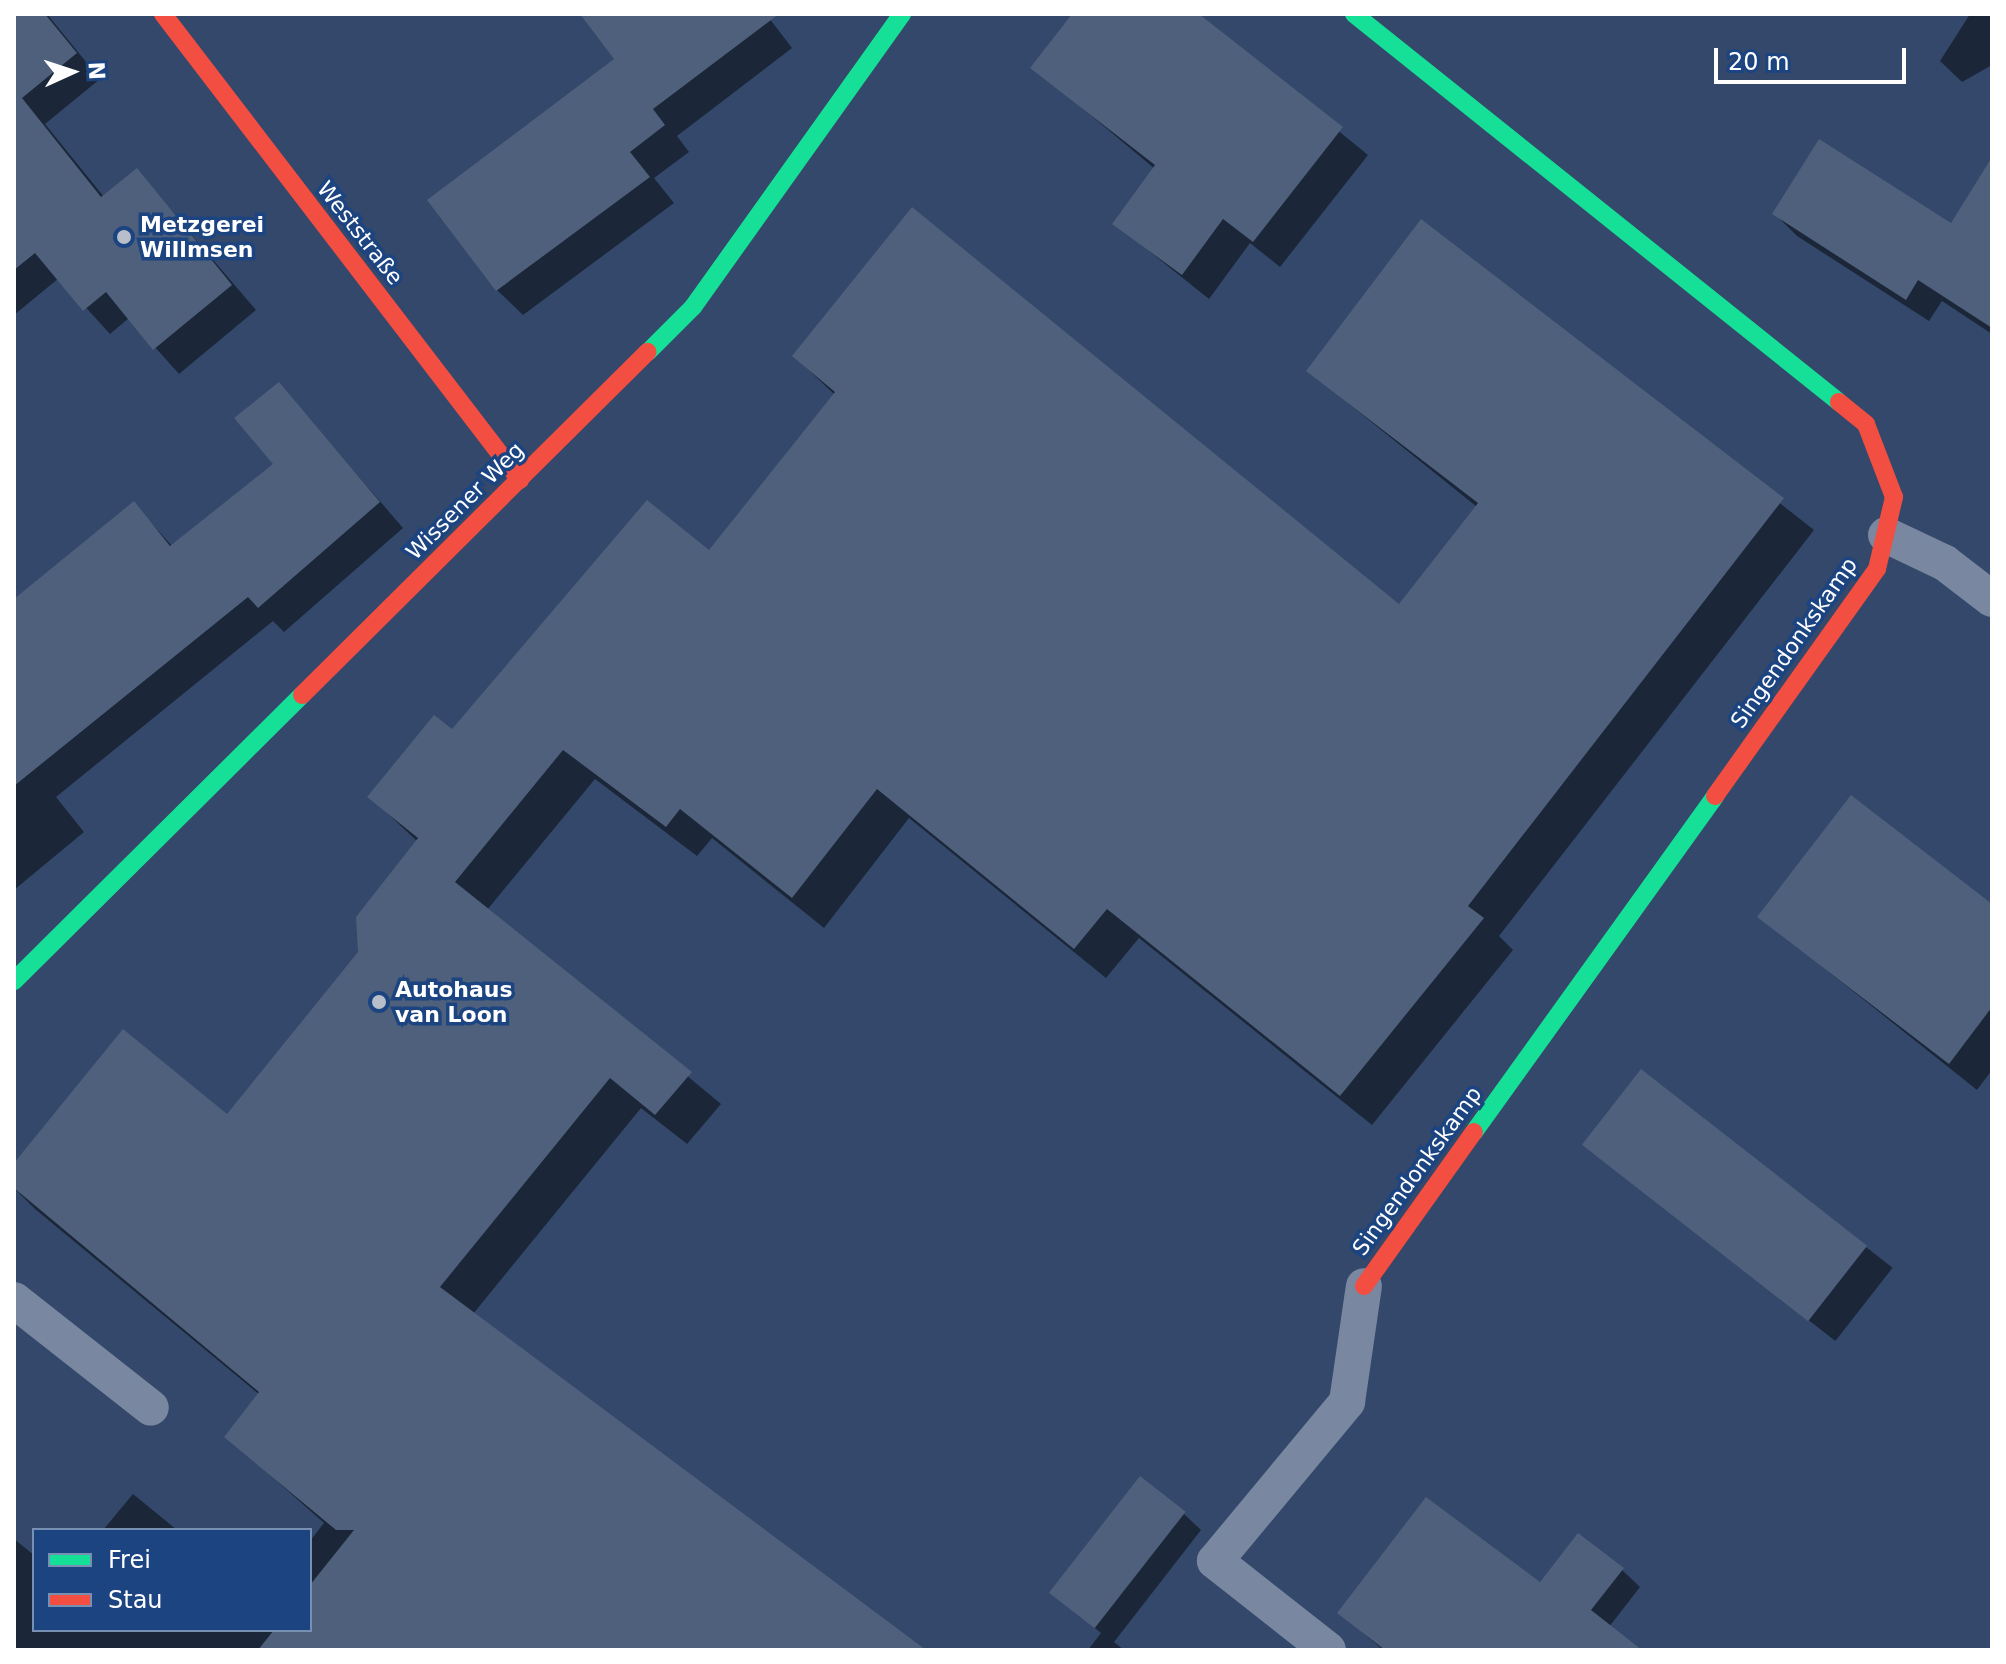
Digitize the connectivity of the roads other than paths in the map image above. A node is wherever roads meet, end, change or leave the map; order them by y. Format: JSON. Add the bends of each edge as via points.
{"nodes":[{"id":1,"x":163,"y":14,"type":"edge"},
{"id":2,"x":902,"y":14,"type":"edge"},
{"id":3,"x":1354,"y":14,"type":"edge"},
{"id":4,"x":520,"y":480,"type":"junction"},
{"id":5,"x":1886,"y":535,"type":"junction"},
{"id":6,"x":1992,"y":599,"type":"edge"},
{"id":7,"x":14,"y":981,"type":"edge"},
{"id":8,"x":1364,"y":1286,"type":"joint"},
{"id":9,"x":14,"y":1300,"type":"edge"},
{"id":10,"x":151,"y":1408,"type":"dead end"},
{"id":11,"x":1328,"y":1650,"type":"edge"}],
"edges":[{"from":1,"to":4,"type":"street","name":"Weststraße"},
{"from":2,"to":4,"type":"street","name":"Wissener Weg","via":[[693,307]]},
{"from":3,"to":5,"type":"street","name":"Singendonkskamp","via":[[1866,424],[1894,497]]},
{"from":4,"to":7,"type":"street","name":"Wissener Weg"},
{"from":5,"to":6,"type":"lane","via":[[1945,563]]},
{"from":5,"to":8,"type":"street","name":"Singendonkskamp","via":[[1877,569]]},
{"from":8,"to":11,"type":"lane","via":[[1347,1402],[1215,1561]]},
{"from":9,"to":10,"type":"lane"}]}
